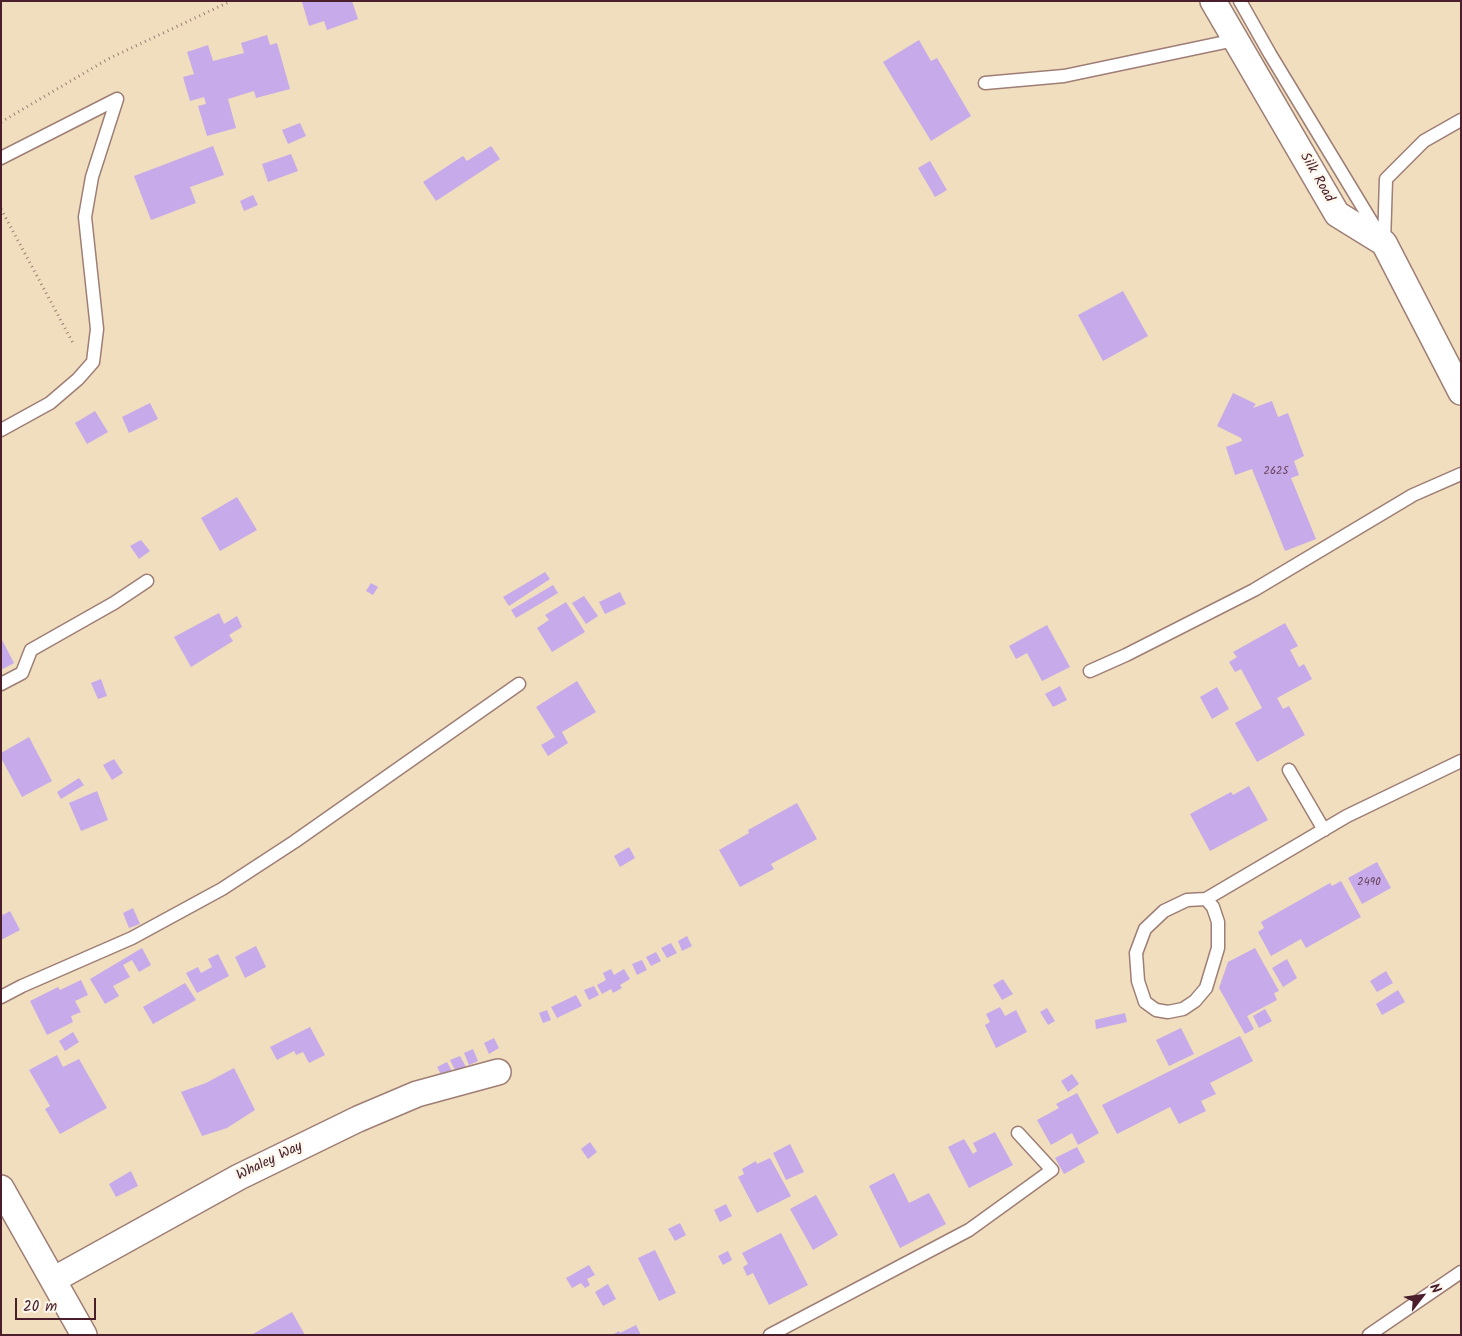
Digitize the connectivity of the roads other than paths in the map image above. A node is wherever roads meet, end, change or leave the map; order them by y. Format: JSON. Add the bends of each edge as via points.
{"nodes":[{"id":1,"x":1213,"y":1,"type":"edge"},
{"id":2,"x":1240,"y":1,"type":"edge"},
{"id":3,"x":1235,"y":40,"type":"junction"},
{"id":4,"x":985,"y":82,"type":"dead end"},
{"id":5,"x":1461,"y":120,"type":"edge"},
{"id":6,"x":1,"y":158,"type":"edge"},
{"id":7,"x":1384,"y":243,"type":"junction"},
{"id":8,"x":1461,"y":392,"type":"edge"},
{"id":9,"x":1,"y":430,"type":"edge"},
{"id":10,"x":1461,"y":474,"type":"edge"},
{"id":11,"x":147,"y":581,"type":"dead end"},
{"id":12,"x":1090,"y":670,"type":"dead end"},
{"id":13,"x":1,"y":684,"type":"edge"},
{"id":14,"x":519,"y":684,"type":"dead end"},
{"id":15,"x":1461,"y":761,"type":"edge"},
{"id":16,"x":1289,"y":770,"type":"dead end"},
{"id":17,"x":1324,"y":830,"type":"junction"},
{"id":18,"x":1206,"y":899,"type":"junction"},
{"id":19,"x":1,"y":997,"type":"edge"},
{"id":20,"x":498,"y":1072,"type":"dead end"},
{"id":21,"x":1018,"y":1133,"type":"dead end"},
{"id":22,"x":1,"y":1188,"type":"edge"},
{"id":23,"x":1461,"y":1272,"type":"edge"},
{"id":24,"x":53,"y":1280,"type":"junction"},
{"id":25,"x":84,"y":1335,"type":"edge"},
{"id":26,"x":770,"y":1335,"type":"edge"},
{"id":27,"x":1369,"y":1335,"type":"edge"}],
"edges":[{"from":1,"to":3,"type":"street","name":"Silk Road"},
{"from":2,"to":7,"type":"lane"},
{"from":3,"to":4,"type":"lane","via":[[1064,76]]},
{"from":3,"to":7,"type":"street","name":"Silk Road","via":[[1337,214]]},
{"from":5,"to":7,"type":"lane","via":[[1424,141],[1386,180]]},
{"from":6,"to":9,"type":"lane","via":[[117,99],[92,177],[85,217],[97,329],[93,362],[50,403]]},
{"from":7,"to":8,"type":"street"},
{"from":10,"to":12,"type":"lane","via":[[1413,495],[1254,590]]},
{"from":11,"to":13,"type":"lane","via":[[31,650],[22,673]]},
{"from":14,"to":19,"type":"lane","via":[[222,889],[132,938]]},
{"from":15,"to":17,"type":"lane"},
{"from":16,"to":17,"type":"lane"},
{"from":17,"to":18,"type":"lane"},
{"from":18,"to":18,"type":"lane","via":[[1187,900],[1164,911],[1145,929],[1136,953],[1138,981],[1145,1002],[1156,1010],[1183,1009],[1196,1001],[1206,988],[1218,948],[1218,922]]},
{"from":20,"to":24,"type":"street","name":"Whaley Way","via":[[417,1094],[358,1119],[239,1177]]},
{"from":21,"to":26,"type":"lane","via":[[1052,1170],[969,1230]]},
{"from":22,"to":24,"type":"street"},
{"from":23,"to":27,"type":"lane"},
{"from":24,"to":25,"type":"street"}]}
